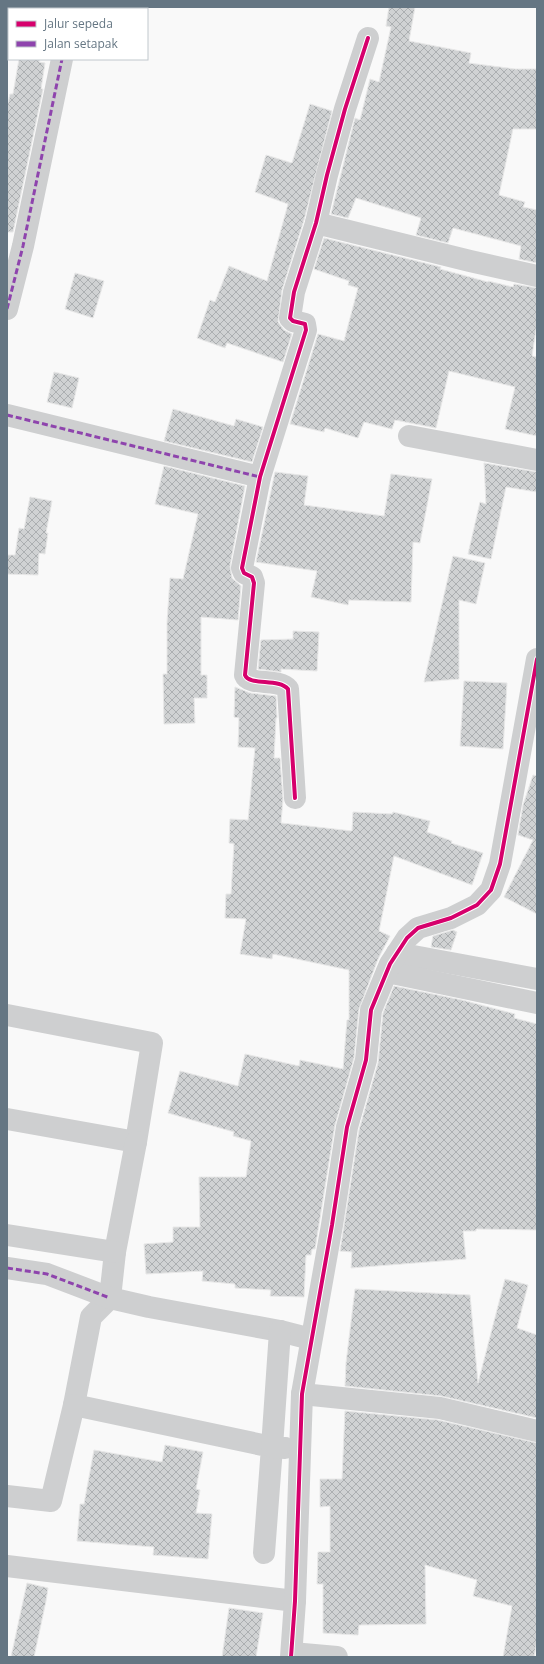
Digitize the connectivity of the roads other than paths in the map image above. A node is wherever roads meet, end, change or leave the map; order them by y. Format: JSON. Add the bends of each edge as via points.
{"nodes":[{"id":1,"x":368,"y":38,"type":"dead end"},
{"id":2,"x":62,"y":60,"type":"edge"},
{"id":3,"x":316,"y":223,"type":"junction"},
{"id":4,"x":537,"y":276,"type":"edge"},
{"id":5,"x":7,"y":309,"type":"edge"},
{"id":6,"x":14,"y":416,"type":"edge"},
{"id":7,"x":409,"y":436,"type":"dead end"},
{"id":8,"x":537,"y":460,"type":"edge"},
{"id":9,"x":260,"y":477,"type":"junction"},
{"id":10,"x":537,"y":660,"type":"edge"},
{"id":11,"x":295,"y":798,"type":"dead end"},
{"id":12,"x":397,"y":953,"type":"junction"},
{"id":13,"x":387,"y":972,"type":"junction"},
{"id":14,"x":537,"y":979,"type":"edge"},
{"id":15,"x":537,"y":1003,"type":"edge"},
{"id":16,"x":7,"y":1015,"type":"edge"},
{"id":17,"x":7,"y":1119,"type":"edge"},
{"id":18,"x":136,"y":1142,"type":"junction"},
{"id":19,"x":7,"y":1235,"type":"edge"},
{"id":20,"x":115,"y":1252,"type":"junction"},
{"id":21,"x":7,"y":1268,"type":"edge"},
{"id":22,"x":110,"y":1298,"type":"junction"},
{"id":23,"x":280,"y":1331,"type":"junction"},
{"id":24,"x":311,"y":1339,"type":"junction"},
{"id":25,"x":302,"y":1394,"type":"junction"},
{"id":26,"x":74,"y":1405,"type":"junction"},
{"id":27,"x":537,"y":1431,"type":"edge"},
{"id":28,"x":272,"y":1447,"type":"junction"},
{"id":29,"x":300,"y":1448,"type":"junction"},
{"id":30,"x":7,"y":1496,"type":"edge"},
{"id":31,"x":264,"y":1553,"type":"dead end"},
{"id":32,"x":7,"y":1566,"type":"edge"},
{"id":33,"x":295,"y":1602,"type":"junction"},
{"id":34,"x":292,"y":1655,"type":"edge"},
{"id":35,"x":337,"y":1657,"type":"edge"}],
"edges":[{"from":1,"to":3,"type":"street","via":[[339,131]]},
{"from":2,"to":5,"type":"street","via":[[23,246]]},
{"from":3,"to":4,"type":"street"},
{"from":3,"to":9,"type":"street","via":[[289,316],[293,321],[305,324],[306,330]]},
{"from":6,"to":9,"type":"street"},
{"from":7,"to":8,"type":"street"},
{"from":9,"to":11,"type":"street","via":[[242,568],[243,572],[252,577],[254,583],[244,673],[247,679],[284,685],[288,689]]},
{"from":10,"to":12,"type":"street","via":[[500,864],[491,890],[477,905],[451,918],[418,928]]},
{"from":12,"to":13,"type":"street"},
{"from":12,"to":14,"type":"street"},
{"from":13,"to":15,"type":"street"},
{"from":13,"to":24,"type":"street","via":[[370,1010],[366,1060],[347,1127]]},
{"from":16,"to":18,"type":"street","via":[[152,1043]]},
{"from":17,"to":18,"type":"street"},
{"from":18,"to":20,"type":"street"},
{"from":19,"to":20,"type":"street"},
{"from":20,"to":22,"type":"street"},
{"from":21,"to":22,"type":"street","via":[[47,1274]]},
{"from":22,"to":23,"type":"street"},
{"from":22,"to":26,"type":"street","via":[[90,1317]]},
{"from":23,"to":24,"type":"street"},
{"from":23,"to":28,"type":"street"},
{"from":24,"to":25,"type":"street"},
{"from":25,"to":27,"type":"street","via":[[440,1408]]},
{"from":25,"to":29,"type":"street"},
{"from":26,"to":28,"type":"street"},
{"from":26,"to":30,"type":"street","via":[[50,1501]]},
{"from":28,"to":29,"type":"street"},
{"from":28,"to":31,"type":"street"},
{"from":29,"to":33,"type":"street"},
{"from":32,"to":33,"type":"street"},
{"from":33,"to":34,"type":"street"},
{"from":34,"to":35,"type":"street"}]}
